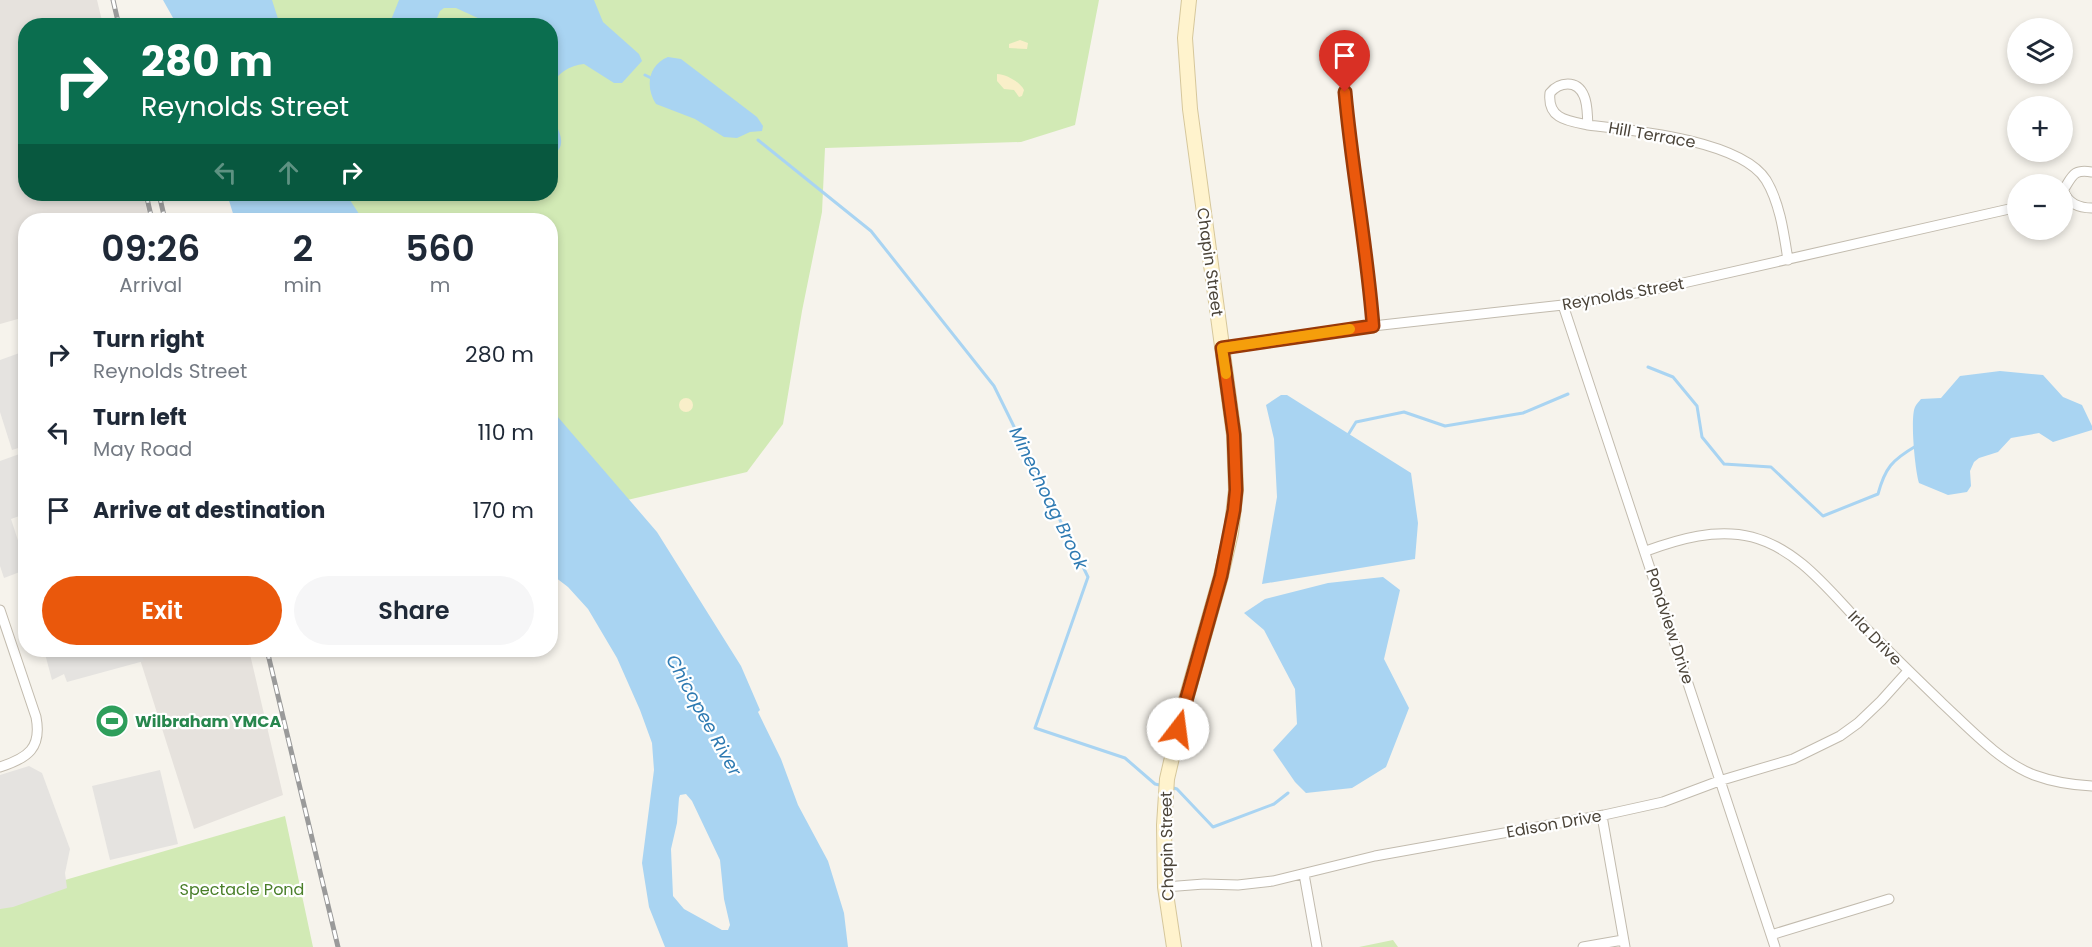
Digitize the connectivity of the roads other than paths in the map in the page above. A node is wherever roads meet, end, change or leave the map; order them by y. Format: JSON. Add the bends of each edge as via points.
{"nodes":[{"id":1,"x":1189,"y":0,"type":"edge"},
{"id":2,"x":1345,"y":92,"type":"dead end"},
{"id":3,"x":1588,"y":124,"type":"junction"},
{"id":4,"x":2092,"y":172,"type":"edge"},
{"id":5,"x":2073,"y":175,"type":"edge"},
{"id":6,"x":2073,"y":204,"type":"edge"},
{"id":7,"x":2092,"y":208,"type":"edge"},
{"id":8,"x":2007,"y":210,"type":"edge"},
{"id":9,"x":1788,"y":260,"type":"junction"},
{"id":10,"x":1563,"y":305,"type":"junction"},
{"id":11,"x":1373,"y":326,"type":"junction"},
{"id":12,"x":1222,"y":348,"type":"junction"},
{"id":13,"x":1646,"y":551,"type":"junction"},
{"id":14,"x":0,"y":610,"type":"edge"},
{"id":15,"x":1908,"y":671,"type":"junction"},
{"id":16,"x":0,"y":767,"type":"edge"},
{"id":17,"x":1719,"y":781,"type":"junction"},
{"id":18,"x":2092,"y":786,"type":"edge"},
{"id":19,"x":1602,"y":816,"type":"junction"},
{"id":20,"x":1304,"y":874,"type":"junction"},
{"id":21,"x":1165,"y":887,"type":"junction"},
{"id":22,"x":1889,"y":899,"type":"dead end"},
{"id":23,"x":1771,"y":935,"type":"junction"},
{"id":24,"x":1624,"y":944,"type":"edge"},
{"id":25,"x":1174,"y":947,"type":"edge"},
{"id":26,"x":1317,"y":947,"type":"edge"},
{"id":27,"x":1582,"y":947,"type":"edge"},
{"id":28,"x":1775,"y":947,"type":"edge"}],
"edges":[{"from":1,"to":12,"type":"main road","name":"Chapin Street","via":[[1185,39],[1190,109]]},
{"from":2,"to":11,"type":"street"},
{"from":3,"to":3,"type":"street","name":"Hill Terrace","via":[[1584,94],[1578,87],[1563,83],[1555,86],[1550,93],[1551,109],[1557,116]]},
{"from":3,"to":9,"type":"street","name":"Hill Terrace","via":[[1705,144],[1749,165],[1762,174],[1774,197]]},
{"from":4,"to":5,"type":"street"},
{"from":6,"to":7,"type":"street"},
{"from":8,"to":9,"type":"street","name":"Reynolds Street"},
{"from":9,"to":10,"type":"street","name":"Reynolds Street"},
{"from":10,"to":11,"type":"street","name":"Reynolds Street"},
{"from":10,"to":13,"type":"street","name":"Pondview Drive"},
{"from":11,"to":12,"type":"street","name":"Reynolds Street"},
{"from":12,"to":21,"type":"main road","name":"Chapin Street","via":[[1234,435],[1234,510],[1221,576],[1166,786]]},
{"from":13,"to":15,"type":"street","name":"Irla Drive","via":[[1709,534],[1733,533],[1768,543],[1799,561]]},
{"from":13,"to":17,"type":"street","name":"Pondview Drive"},
{"from":14,"to":16,"type":"street","via":[[36,717],[38,734],[28,754]]},
{"from":15,"to":17,"type":"street","name":"Edison Drive","via":[[1858,723],[1840,736],[1793,759]]},
{"from":15,"to":18,"type":"street","name":"Irla Drive","via":[[1978,738],[2008,760],[2052,781]]},
{"from":17,"to":19,"type":"street","name":"Edison Drive","via":[[1663,802]]},
{"from":17,"to":23,"type":"street","name":"Pondview Drive"},
{"from":19,"to":20,"type":"street","name":"Edison Drive","via":[[1375,856]]},
{"from":19,"to":24,"type":"street"},
{"from":20,"to":21,"type":"street","name":"Edison Drive","via":[[1238,885]]},
{"from":20,"to":26,"type":"street"},
{"from":21,"to":25,"type":"main road","name":"Chapin Street"},
{"from":22,"to":23,"type":"street"},
{"from":23,"to":28,"type":"street","name":"Pondview Drive"},
{"from":24,"to":27,"type":"street"}]}
